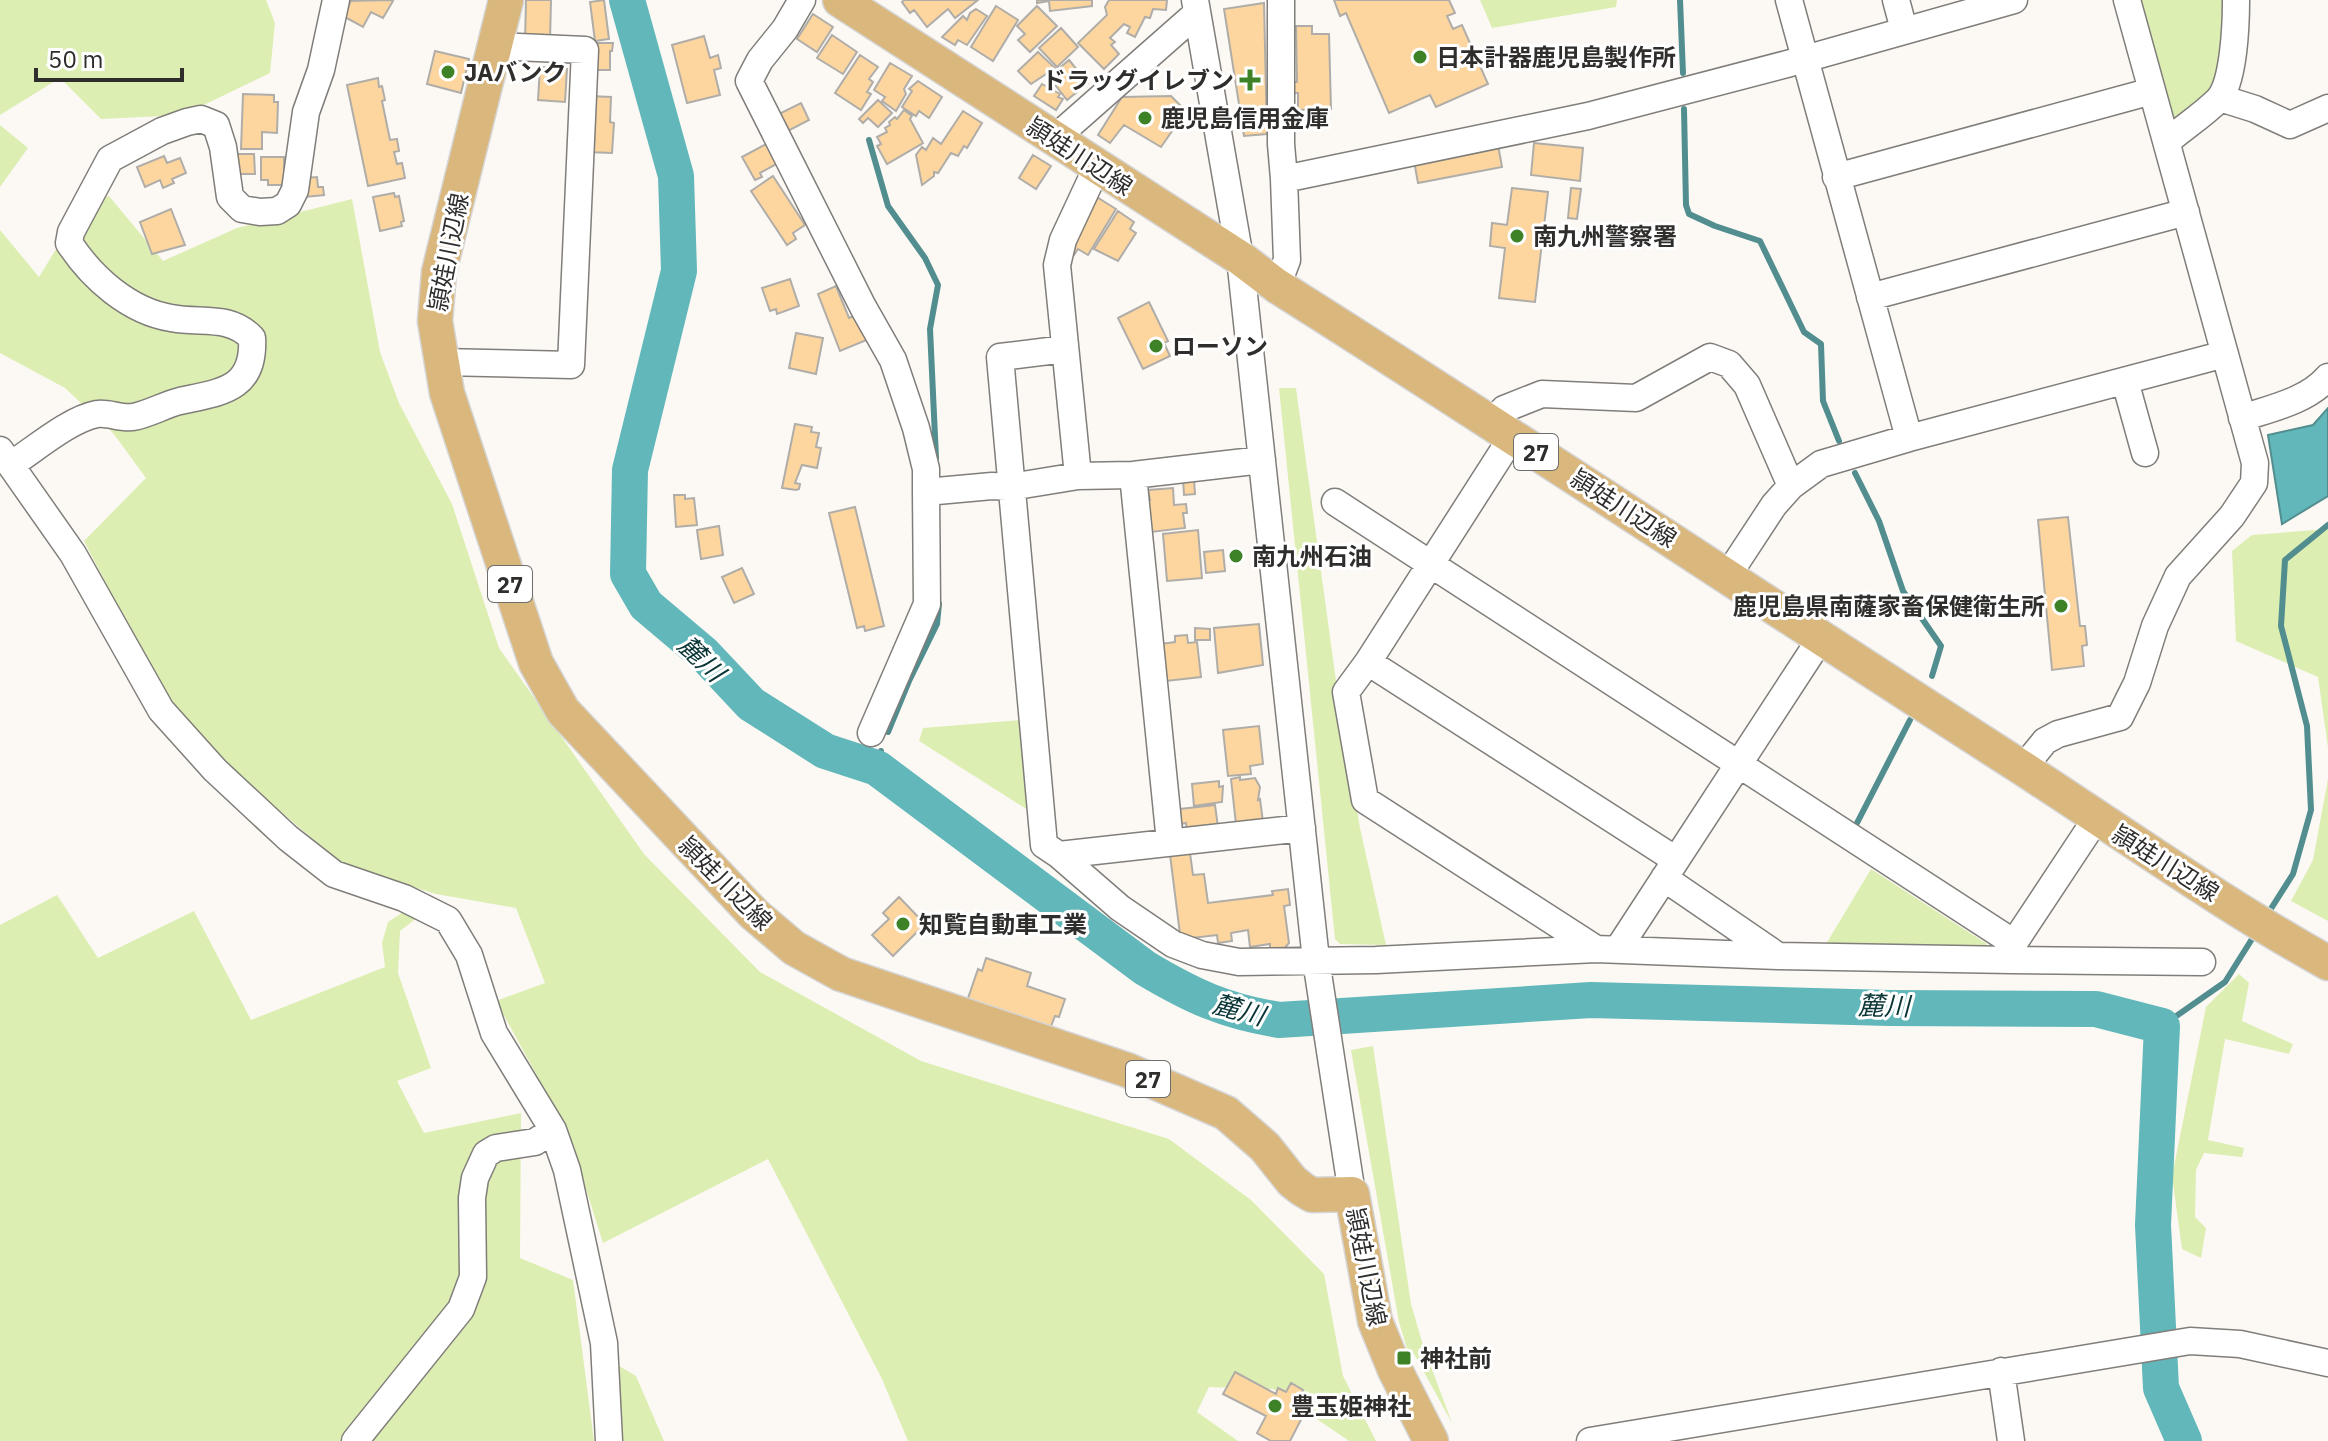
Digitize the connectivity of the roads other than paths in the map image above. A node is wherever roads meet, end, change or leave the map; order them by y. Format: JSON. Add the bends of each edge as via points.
{"nodes":[{"id":1,"x":336,"y":0,"type":"edge"},
{"id":2,"x":506,"y":0,"type":"edge"},
{"id":3,"x":802,"y":0,"type":"edge"},
{"id":4,"x":840,"y":0,"type":"edge"},
{"id":5,"x":1281,"y":0,"type":"edge"},
{"id":6,"x":1789,"y":0,"type":"edge"},
{"id":7,"x":1896,"y":0,"type":"edge"},
{"id":8,"x":2014,"y":0,"type":"edge"},
{"id":9,"x":2127,"y":0,"type":"edge"},
{"id":10,"x":2236,"y":0,"type":"edge"},
{"id":11,"x":1196,"y":6,"type":"edge"},
{"id":12,"x":1904,"y":30,"type":"junction"},
{"id":13,"x":494,"y":46,"type":"junction"},
{"id":14,"x":1805,"y":58,"type":"junction"},
{"id":15,"x":2152,"y":91,"type":"junction"},
{"id":16,"x":2220,"y":98,"type":"junction"},
{"id":17,"x":2328,"y":108,"type":"edge"},
{"id":18,"x":1054,"y":139,"type":"junction"},
{"id":19,"x":2168,"y":141,"type":"junction"},
{"id":20,"x":1097,"y":167,"type":"junction"},
{"id":21,"x":1836,"y":177,"type":"junction"},
{"id":22,"x":1284,"y":179,"type":"junction"},
{"id":23,"x":2186,"y":212,"type":"junction"},
{"id":24,"x":1240,"y":258,"type":"junction"},
{"id":25,"x":1277,"y":286,"type":"junction"},
{"id":26,"x":1870,"y":297,"type":"junction"},
{"id":27,"x":1065,"y":349,"type":"junction"},
{"id":28,"x":2225,"y":354,"type":"junction"},
{"id":29,"x":441,"y":362,"type":"junction"},
{"id":30,"x":2328,"y":377,"type":"edge"},
{"id":31,"x":2125,"y":381,"type":"junction"},
{"id":32,"x":2242,"y":418,"type":"junction"},
{"id":33,"x":1501,"y":430,"type":"junction"},
{"id":34,"x":1909,"y":438,"type":"junction"},
{"id":35,"x":2145,"y":453,"type":"dead end"},
{"id":36,"x":6,"y":457,"type":"edge"},
{"id":37,"x":1262,"y":460,"type":"junction"},
{"id":38,"x":1133,"y":475,"type":"junction"},
{"id":39,"x":1078,"y":476,"type":"junction"},
{"id":40,"x":1791,"y":486,"type":"junction"},
{"id":41,"x":1011,"y":487,"type":"junction"},
{"id":42,"x":926,"y":492,"type":"junction"},
{"id":43,"x":1335,"y":502,"type":"dead end"},
{"id":44,"x":1431,"y":563,"type":"junction"},
{"id":45,"x":1728,"y":575,"type":"junction"},
{"id":46,"x":1821,"y":638,"type":"junction"},
{"id":47,"x":1368,"y":662,"type":"junction"},
{"id":48,"x":871,"y":733,"type":"dead end"},
{"id":49,"x":1740,"y":764,"type":"junction"},
{"id":50,"x":2023,"y":768,"type":"junction"},
{"id":51,"x":2096,"y":819,"type":"junction"},
{"id":52,"x":1302,"y":828,"type":"junction"},
{"id":53,"x":1170,"y":842,"type":"junction"},
{"id":54,"x":1059,"y":855,"type":"junction"},
{"id":55,"x":1670,"y":869,"type":"junction"},
{"id":56,"x":1607,"y":949,"type":"junction"},
{"id":57,"x":2013,"y":952,"type":"junction"},
{"id":58,"x":1778,"y":956,"type":"junction"},
{"id":59,"x":2202,"y":962,"type":"dead end"},
{"id":60,"x":2328,"y":963,"type":"edge"},
{"id":61,"x":1317,"y":966,"type":"junction"},
{"id":62,"x":553,"y":1130,"type":"junction"},
{"id":63,"x":1352,"y":1194,"type":"junction"},
{"id":64,"x":2328,"y":1356,"type":"edge"},
{"id":65,"x":2328,"y":1363,"type":"edge"},
{"id":66,"x":2001,"y":1371,"type":"junction"},
{"id":67,"x":355,"y":1441,"type":"edge"},
{"id":68,"x":609,"y":1441,"type":"edge"},
{"id":69,"x":1431,"y":1441,"type":"edge"},
{"id":70,"x":1590,"y":1441,"type":"edge"},
{"id":71,"x":2011,"y":1441,"type":"edge"}],
"edges":[{"from":1,"to":36,"type":"street","via":[[288,204],[277,211],[242,209],[230,197],[216,125],[201,119],[162,131],[110,159],[71,232],[69,243],[76,254],[119,297],[171,319],[224,321],[242,328],[252,338],[253,359],[240,382],[212,396],[132,417],[99,414]]},
{"from":2,"to":13,"type":"main road","name":"頴娃川辺線","number":"27"},
{"from":3,"to":42,"type":"street","via":[[749,81],[893,360],[916,428]]},
{"from":4,"to":18,"type":"main road","name":"頴娃川辺線","number":"27"},
{"from":5,"to":22,"type":"street"},
{"from":6,"to":14,"type":"street"},
{"from":7,"to":12,"type":"street"},
{"from":8,"to":12,"type":"street"},
{"from":9,"to":15,"type":"street"},
{"from":10,"to":16,"type":"street","via":[[2236,33]]},
{"from":11,"to":18,"type":"street"},
{"from":11,"to":24,"type":"street"},
{"from":12,"to":14,"type":"street"},
{"from":13,"to":29,"type":"main road","name":"頴娃川辺線","number":"27","via":[[439,272],[435,321]]},
{"from":13,"to":29,"type":"street","via":[[585,50],[571,365]]},
{"from":14,"to":21,"type":"street"},
{"from":14,"to":22,"type":"street","via":[[1588,116]]},
{"from":15,"to":19,"type":"street"},
{"from":15,"to":21,"type":"street"},
{"from":16,"to":17,"type":"street","via":[[2290,125]]},
{"from":16,"to":19,"type":"street"},
{"from":18,"to":20,"type":"main road","name":"頴娃川辺線","number":"27"},
{"from":19,"to":23,"type":"street"},
{"from":20,"to":24,"type":"main road","name":"頴娃川辺線","number":"27"},
{"from":20,"to":27,"type":"street","via":[[1057,265]]},
{"from":21,"to":26,"type":"street"},
{"from":22,"to":25,"type":"street","via":[[1287,260]]},
{"from":23,"to":26,"type":"street"},
{"from":23,"to":28,"type":"street"},
{"from":24,"to":25,"type":"main road","name":"頴娃川辺線","number":"27"},
{"from":24,"to":37,"type":"street"},
{"from":25,"to":33,"type":"main road","name":"頴娃川辺線","number":"27"},
{"from":26,"to":34,"type":"street"},
{"from":27,"to":39,"type":"street"},
{"from":27,"to":41,"type":"street","via":[[1000,357]]},
{"from":28,"to":31,"type":"street"},
{"from":28,"to":32,"type":"street"},
{"from":29,"to":63,"type":"main road","name":"頴娃川辺線","number":"27","via":[[536,663],[556,699],[754,914],[794,948],[841,974],[1127,1070],[1226,1113],[1302,1189],[1312,1195]]},
{"from":30,"to":32,"type":"street","via":[[2302,397]]},
{"from":31,"to":34,"type":"street"},
{"from":31,"to":35,"type":"street"},
{"from":32,"to":50,"type":"street","via":[[2255,463],[2254,483],[2178,576],[2120,717],[2058,734],[2045,741]]},
{"from":33,"to":40,"type":"street","via":[[1504,409],[1542,394],[1636,398],[1710,357],[1729,364],[1747,385]]},
{"from":33,"to":44,"type":"street"},
{"from":33,"to":45,"type":"main road","name":"頴娃川辺線","number":"27"},
{"from":34,"to":40,"type":"street","via":[[1821,464]]},
{"from":36,"to":62,"type":"street","via":[[73,554],[161,710],[215,770],[334,874],[448,920],[469,955],[494,1033]]},
{"from":37,"to":38,"type":"street"},
{"from":37,"to":52,"type":"street"},
{"from":38,"to":39,"type":"street"},
{"from":38,"to":53,"type":"street"},
{"from":39,"to":41,"type":"street"},
{"from":40,"to":45,"type":"street"},
{"from":41,"to":42,"type":"street"},
{"from":41,"to":54,"type":"street","via":[[1044,845]]},
{"from":42,"to":48,"type":"street","via":[[927,604]]},
{"from":43,"to":44,"type":"street"},
{"from":44,"to":47,"type":"street"},
{"from":44,"to":49,"type":"street"},
{"from":45,"to":46,"type":"main road","name":"頴娃川辺線","number":"27"},
{"from":46,"to":49,"type":"street"},
{"from":46,"to":50,"type":"main road","name":"頴娃川辺線","number":"27"},
{"from":47,"to":55,"type":"street"},
{"from":47,"to":56,"type":"street","via":[[1346,692],[1365,800]]},
{"from":49,"to":55,"type":"street"},
{"from":49,"to":57,"type":"street"},
{"from":50,"to":51,"type":"main road","name":"頴娃川辺線","number":"27"},
{"from":51,"to":57,"type":"street"},
{"from":51,"to":60,"type":"main road","name":"頴娃川辺線","number":"27"},
{"from":52,"to":53,"type":"street"},
{"from":52,"to":61,"type":"street"},
{"from":53,"to":54,"type":"street"},
{"from":54,"to":61,"type":"street","via":[[1120,908],[1173,944],[1239,962]]},
{"from":55,"to":56,"type":"street"},
{"from":55,"to":58,"type":"street"},
{"from":56,"to":58,"type":"street"},
{"from":56,"to":61,"type":"street"},
{"from":57,"to":58,"type":"street"},
{"from":57,"to":59,"type":"street"},
{"from":61,"to":63,"type":"street"},
{"from":62,"to":67,"type":"street","via":[[535,1142],[486,1154],[475,1178],[473,1277],[461,1309]]},
{"from":62,"to":68,"type":"street","via":[[567,1170],[604,1343]]},
{"from":63,"to":69,"type":"main road","name":"頴娃川辺線","via":[[1375,1321]]},
{"from":64,"to":65,"type":"street"},
{"from":65,"to":66,"type":"street","via":[[2240,1344],[2190,1341]]},
{"from":66,"to":70,"type":"street"},
{"from":66,"to":71,"type":"street"}]}
